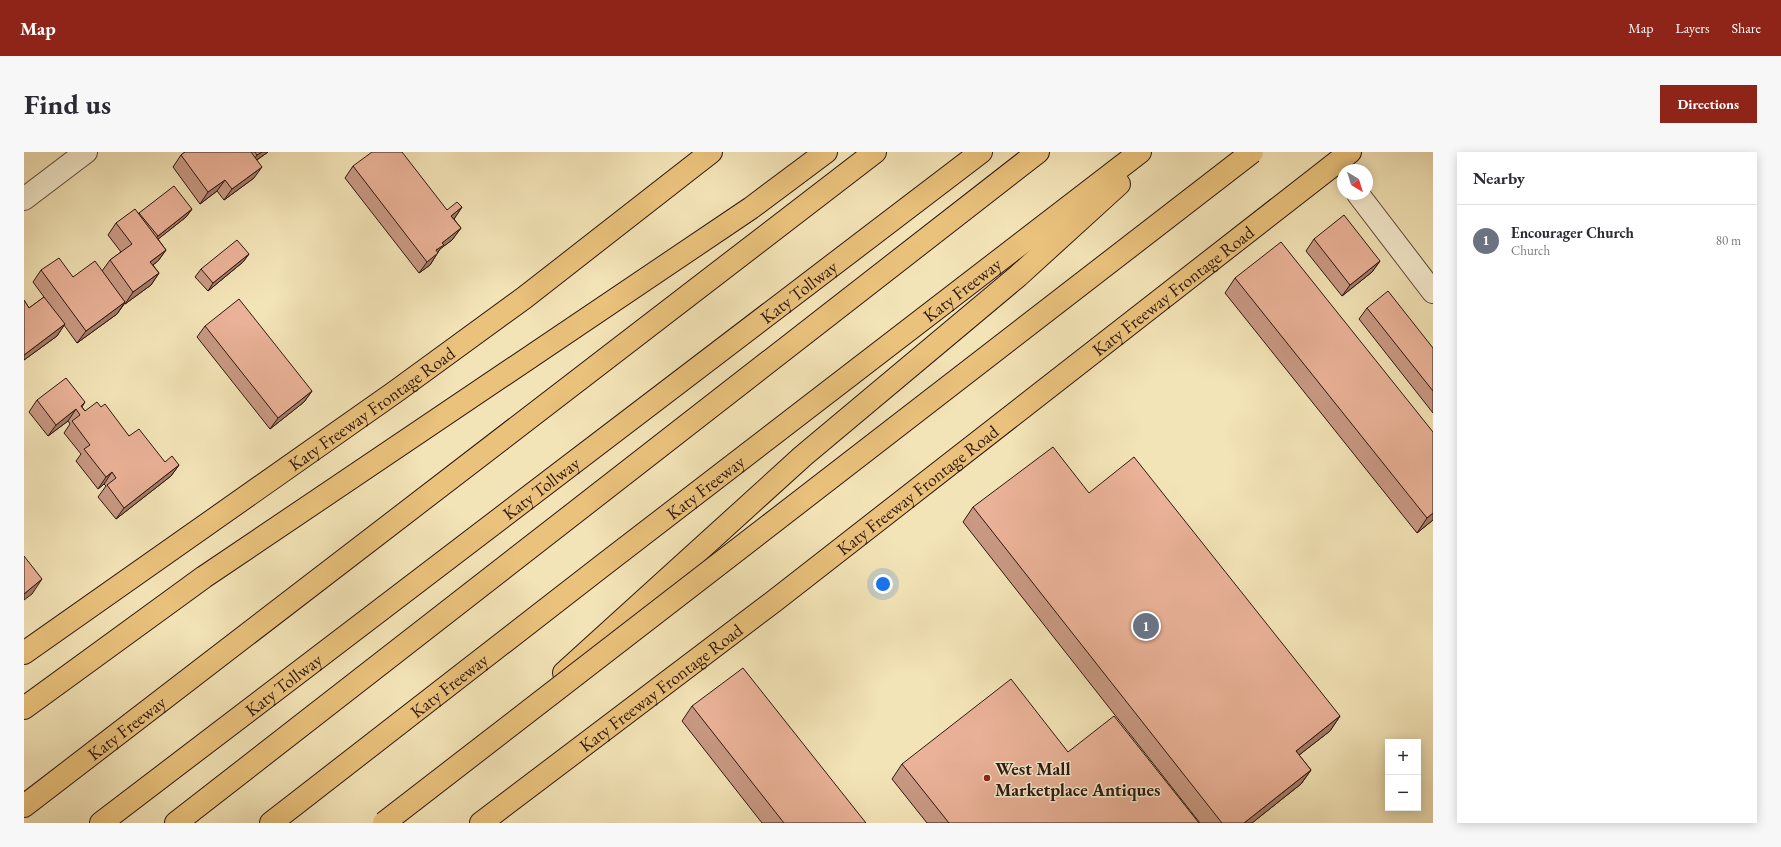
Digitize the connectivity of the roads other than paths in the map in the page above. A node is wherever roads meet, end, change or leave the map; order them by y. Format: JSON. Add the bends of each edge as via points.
{"nodes":[{"id":1,"x":86,"y":152,"type":"edge"},
{"id":2,"x":711,"y":152,"type":"edge"},
{"id":3,"x":826,"y":152,"type":"edge"},
{"id":4,"x":875,"y":152,"type":"edge"},
{"id":5,"x":981,"y":152,"type":"edge"},
{"id":6,"x":1038,"y":152,"type":"edge"},
{"id":7,"x":1140,"y":152,"type":"edge"},
{"id":8,"x":1154,"y":152,"type":"edge"},
{"id":9,"x":1252,"y":152,"type":"edge"},
{"id":10,"x":1343,"y":163,"type":"edge"},
{"id":11,"x":24,"y":199,"type":"edge"},
{"id":12,"x":1363,"y":200,"type":"edge"},
{"id":13,"x":1433,"y":292,"type":"edge"},
{"id":14,"x":24,"y":653,"type":"edge"},
{"id":15,"x":24,"y":708,"type":"edge"},
{"id":16,"x":24,"y":806,"type":"edge"},
{"id":17,"x":101,"y":823,"type":"edge"},
{"id":18,"x":176,"y":823,"type":"edge"},
{"id":19,"x":271,"y":823,"type":"edge"},
{"id":20,"x":384,"y":823,"type":"edge"},
{"id":21,"x":396,"y":823,"type":"edge"},
{"id":22,"x":481,"y":823,"type":"edge"}],
"edges":[{"from":1,"to":11,"type":"street"},
{"from":2,"to":14,"type":"main road","name":"Katy Freeway Frontage Road","via":[[500,316]]},
{"from":3,"to":15,"type":"main road","via":[[751,208],[204,577]]},
{"from":4,"to":16,"type":"main road","name":"Katy Freeway"},
{"from":5,"to":17,"type":"main road","name":"Katy Tollway"},
{"from":6,"to":18,"type":"main road","name":"Katy Tollway"},
{"from":7,"to":19,"type":"main road","name":"Katy Freeway"},
{"from":8,"to":21,"type":"main road","via":[[1018,276],[803,456]]},
{"from":9,"to":20,"type":"main road","bridge":true},
{"from":10,"to":22,"type":"main road","name":"Katy Freeway Frontage Road","via":[[773,602]]},
{"from":12,"to":13,"type":"street"}]}
